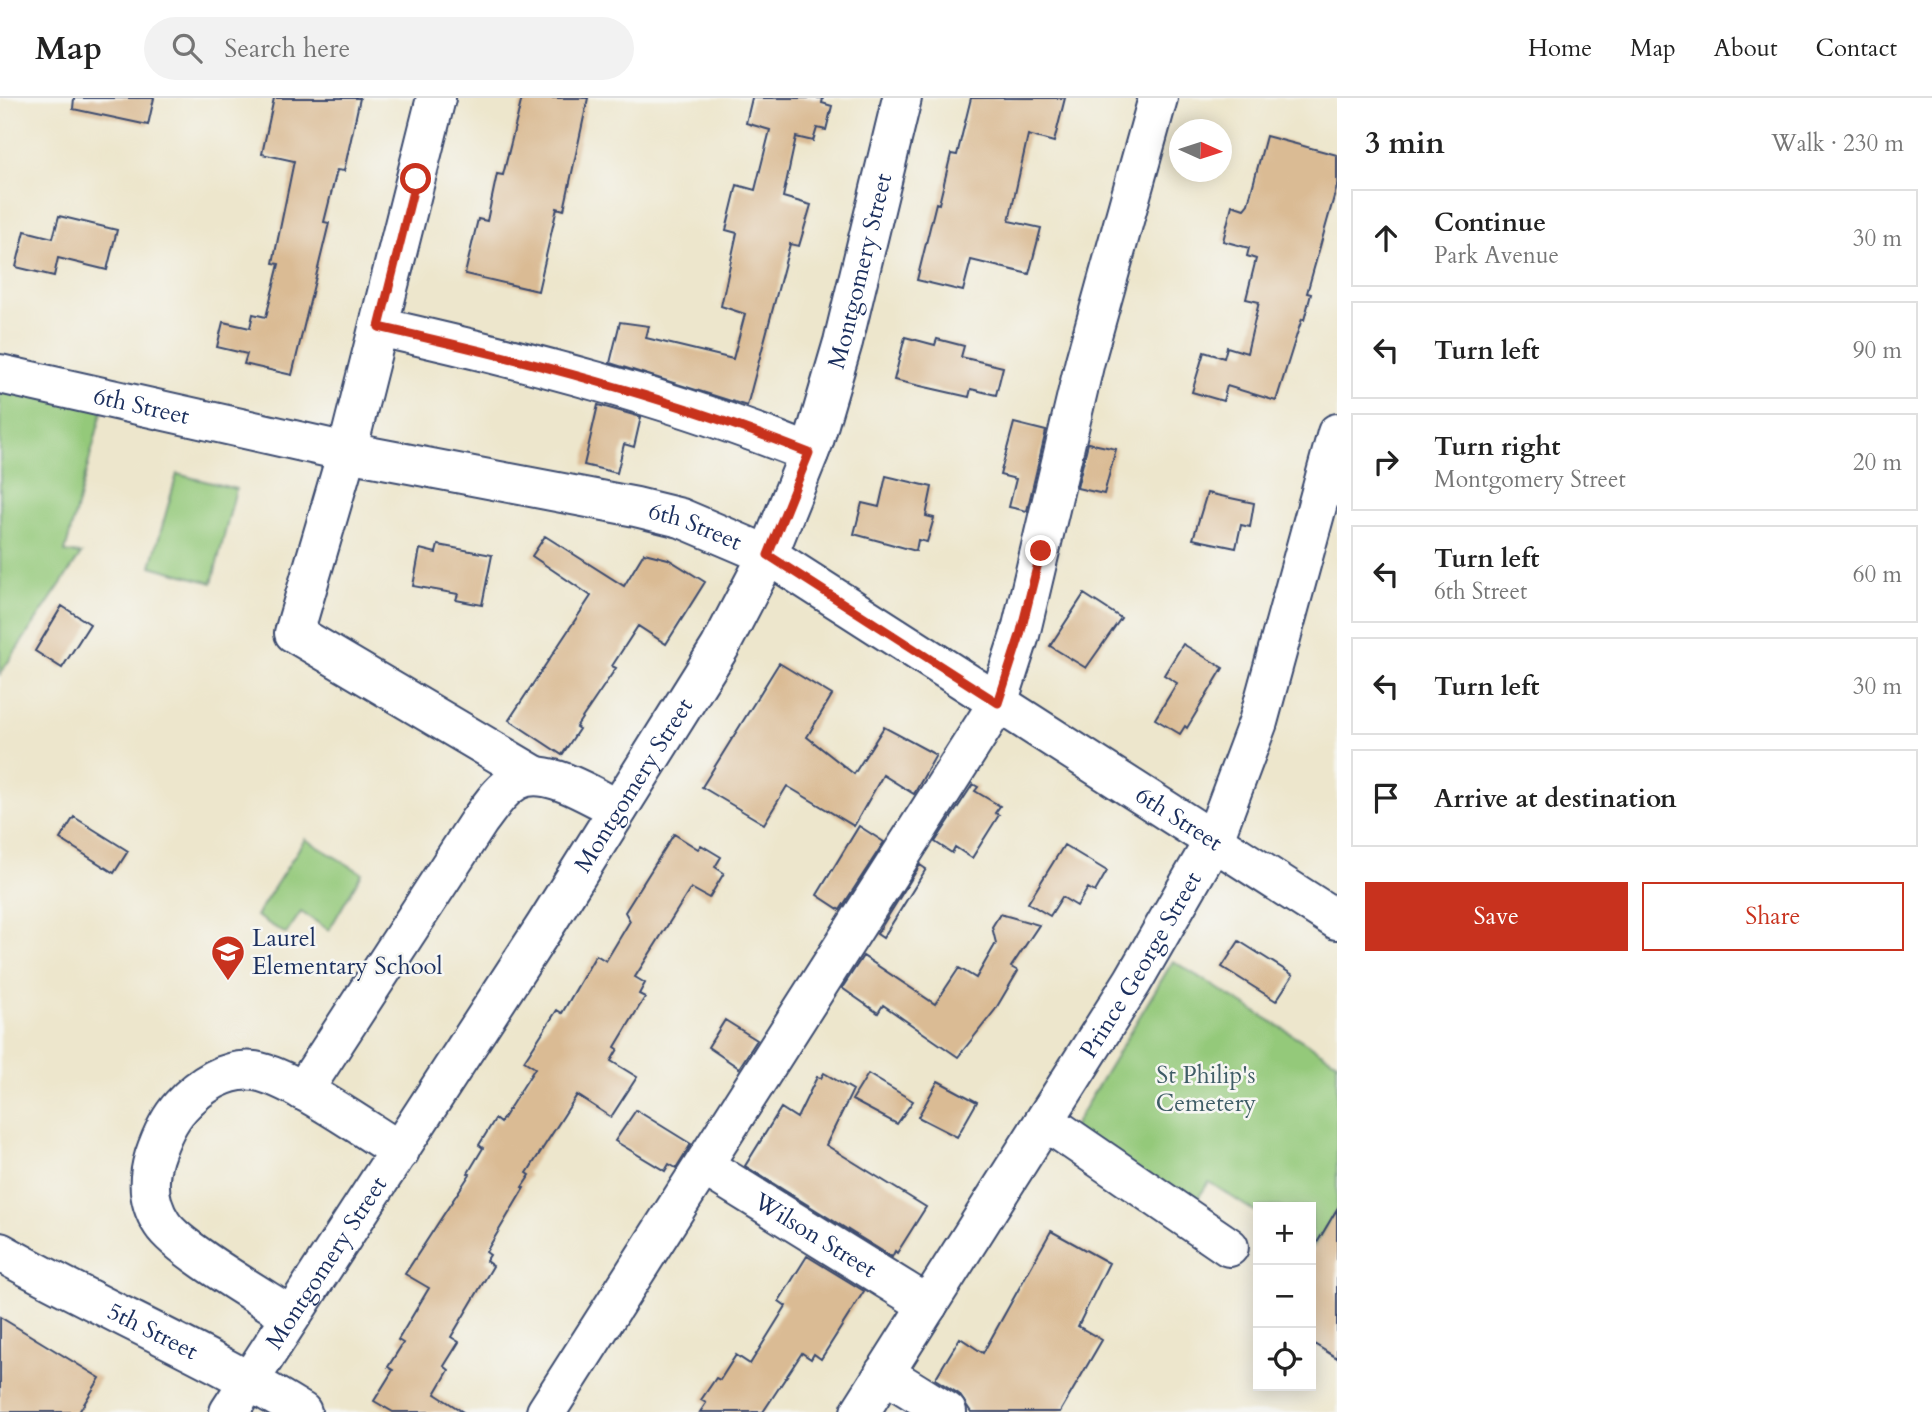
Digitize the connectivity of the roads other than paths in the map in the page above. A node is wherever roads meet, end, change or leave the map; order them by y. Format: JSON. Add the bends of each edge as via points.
{"nodes":[{"id":1,"x":436,"y":98,"type":"edge"},
{"id":2,"x":902,"y":98,"type":"edge"},
{"id":3,"x":1158,"y":98,"type":"edge"},
{"id":4,"x":379,"y":327,"type":"junction"},
{"id":5,"x":0,"y":374,"type":"edge"},
{"id":6,"x":1337,"y":433,"type":"edge"},
{"id":7,"x":347,"y":452,"type":"junction"},
{"id":8,"x":809,"y":453,"type":"junction"},
{"id":9,"x":768,"y":555,"type":"junction"},
{"id":10,"x":998,"y":703,"type":"junction"},
{"id":11,"x":536,"y":776,"type":"junction"},
{"id":12,"x":618,"y":809,"type":"junction"},
{"id":13,"x":1213,"y":842,"type":"junction"},
{"id":14,"x":1337,"y":920,"type":"edge"},
{"id":15,"x":303,"y":1091,"type":"junction"},
{"id":16,"x":1045,"y":1121,"type":"junction"},
{"id":17,"x":400,"y":1151,"type":"junction"},
{"id":18,"x":704,"y":1166,"type":"junction"},
{"id":19,"x":1229,"y":1247,"type":"dead end"},
{"id":20,"x":0,"y":1252,"type":"edge"},
{"id":21,"x":928,"y":1305,"type":"junction"},
{"id":22,"x":291,"y":1316,"type":"junction"},
{"id":23,"x":884,"y":1373,"type":"junction"},
{"id":24,"x":249,"y":1379,"type":"junction"},
{"id":25,"x":229,"y":1412,"type":"edge"},
{"id":26,"x":302,"y":1412,"type":"edge"},
{"id":27,"x":546,"y":1412,"type":"edge"},
{"id":28,"x":860,"y":1412,"type":"edge"},
{"id":29,"x":947,"y":1412,"type":"edge"}],
"edges":[{"from":1,"to":4,"type":"street"},
{"from":2,"to":8,"type":"street","name":"Montgomery Street","via":[[843,342]]},
{"from":3,"to":10,"type":"street","via":[[1085,361],[1020,635]]},
{"from":4,"to":7,"type":"street"},
{"from":4,"to":8,"type":"street","via":[[529,361],[711,415]]},
{"from":5,"to":7,"type":"street","name":"6th Street"},
{"from":6,"to":13,"type":"street","name":"Prince George Street","via":[[1258,722]]},
{"from":7,"to":9,"type":"street","name":"6th Street","via":[[636,507],[691,522]]},
{"from":7,"to":11,"type":"street","via":[[294,633]]},
{"from":8,"to":9,"type":"street","name":"Montgomery Street"},
{"from":9,"to":10,"type":"street","name":"6th Street"},
{"from":9,"to":12,"type":"street","name":"Montgomery Street","via":[[720,647]]},
{"from":10,"to":13,"type":"street","name":"6th Street"},
{"from":10,"to":18,"type":"street"},
{"from":11,"to":12,"type":"street"},
{"from":11,"to":15,"type":"street","via":[[518,779],[502,791],[479,821]]},
{"from":12,"to":17,"type":"street","name":"Montgomery Street"},
{"from":13,"to":14,"type":"street","name":"6th Street"},
{"from":13,"to":16,"type":"street","name":"Prince George Street"},
{"from":15,"to":17,"type":"street"},
{"from":15,"to":22,"type":"street","via":[[254,1071],[211,1081],[174,1114],[158,1143],[150,1180],[154,1209],[163,1226]]},
{"from":16,"to":19,"type":"street"},
{"from":16,"to":21,"type":"street","name":"Prince George Street"},
{"from":17,"to":22,"type":"street","name":"Montgomery Street"},
{"from":18,"to":21,"type":"street","name":"Wilson Street"},
{"from":18,"to":27,"type":"street"},
{"from":20,"to":24,"type":"street","name":"5th Street"},
{"from":21,"to":23,"type":"street","name":"Prince George Street"},
{"from":22,"to":24,"type":"street","name":"Montgomery Street"},
{"from":23,"to":28,"type":"street","name":"Prince George Street"},
{"from":23,"to":29,"type":"street"},
{"from":24,"to":25,"type":"street","name":"Montgomery Street"},
{"from":24,"to":26,"type":"street","name":"5th Street"}]}
